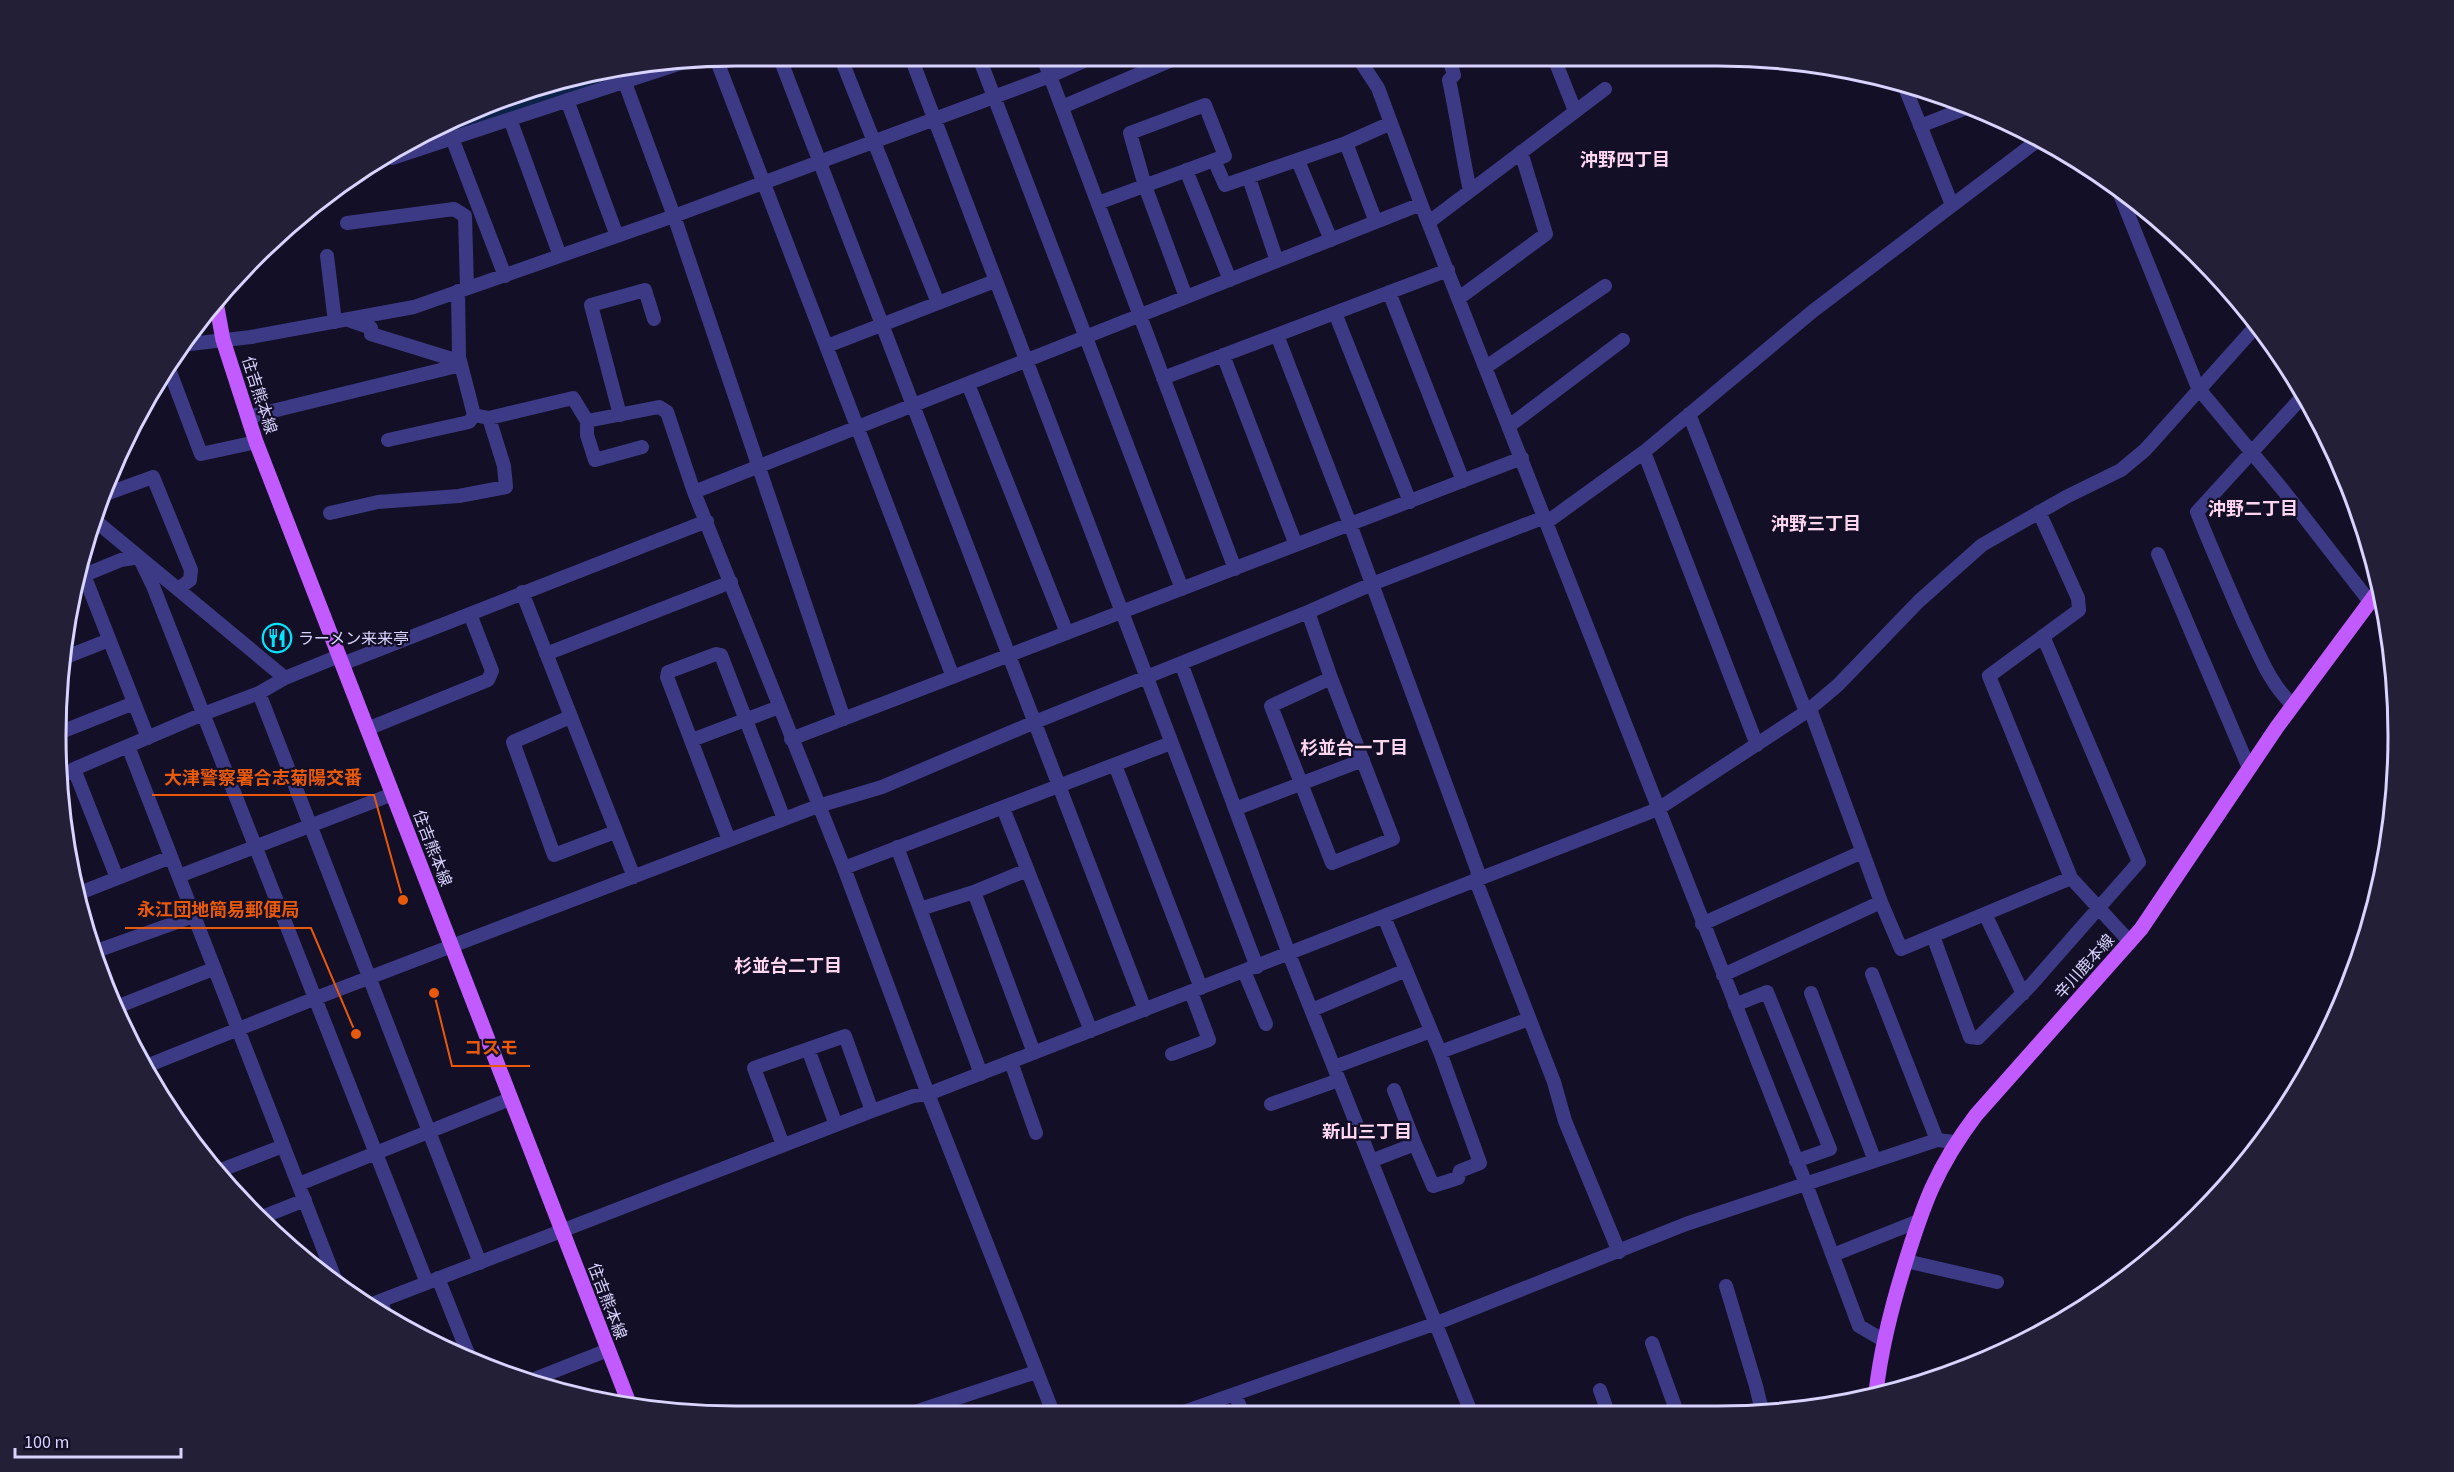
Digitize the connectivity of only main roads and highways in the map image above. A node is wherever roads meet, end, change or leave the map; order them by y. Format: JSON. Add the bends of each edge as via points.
{"nodes":[{"id":1,"x":218,"y":311,"type":"edge"},
{"id":2,"x":2373,"y":597,"type":"edge"},
{"id":3,"x":1877,"y":1386,"type":"edge"},
{"id":4,"x":626,"y":1396,"type":"edge"}],
"edges":[{"from":1,"to":4,"type":"main road","name":"住吉熊本線","via":[[256,442]]},
{"from":2,"to":3,"type":"main road","name":"辛川鹿本線","via":[[2293,705],[2130,942],[1955,1142],[1916,1222],[1883,1340]]}]}
